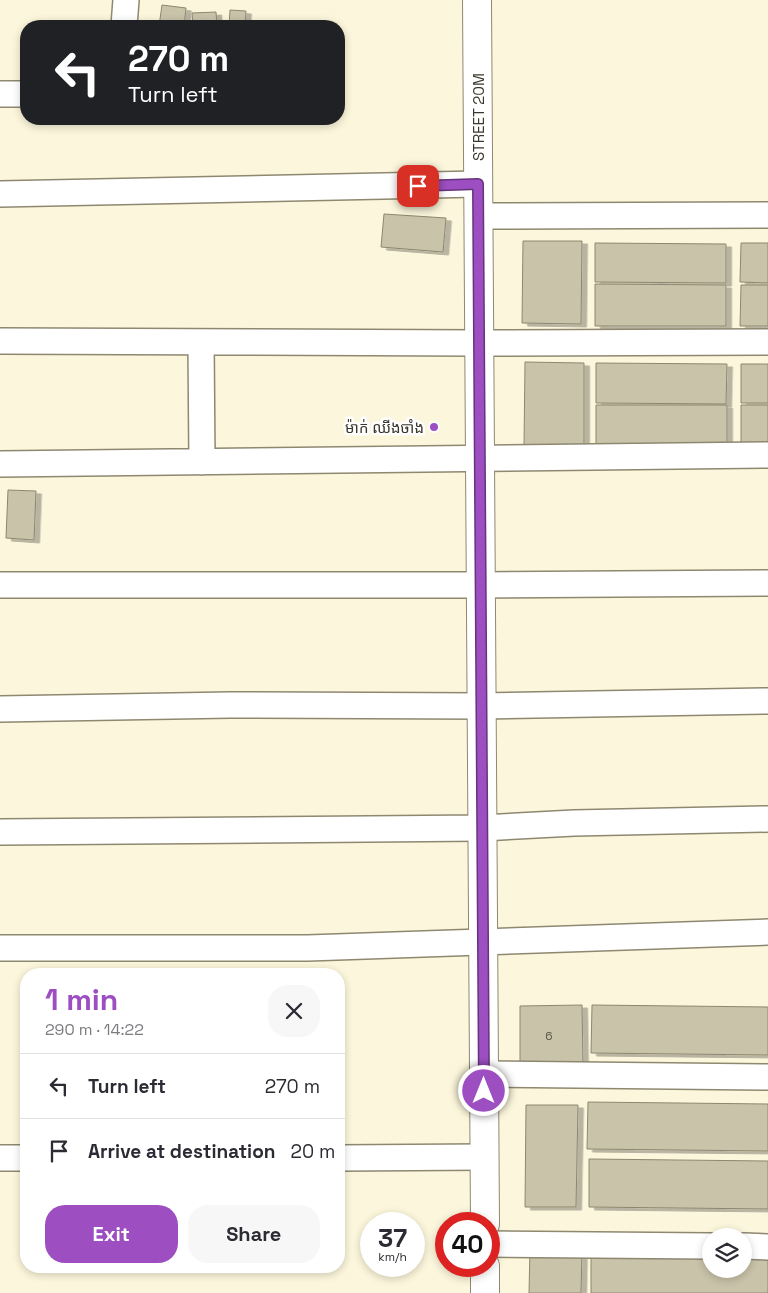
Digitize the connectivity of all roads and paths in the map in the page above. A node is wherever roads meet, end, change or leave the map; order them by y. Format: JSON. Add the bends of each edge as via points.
{"nodes":[{"id":1,"x":126,"y":0,"type":"edge"},
{"id":2,"x":477,"y":0,"type":"edge"},
{"id":3,"x":124,"y":20,"type":"edge"},
{"id":4,"x":0,"y":94,"type":"edge"},
{"id":5,"x":20,"y":94,"type":"edge"},
{"id":6,"x":478,"y":184,"type":"junction"},
{"id":7,"x":0,"y":194,"type":"edge"},
{"id":8,"x":768,"y":215,"type":"edge"},
{"id":9,"x":479,"y":216,"type":"junction"},
{"id":10,"x":0,"y":341,"type":"edge"},
{"id":11,"x":201,"y":342,"type":"junction"},
{"id":12,"x":768,"y":342,"type":"edge"},
{"id":13,"x":479,"y":343,"type":"junction"},
{"id":14,"x":768,"y":455,"type":"edge"},
{"id":15,"x":480,"y":459,"type":"junction"},
{"id":16,"x":202,"y":462,"type":"junction"},
{"id":17,"x":0,"y":464,"type":"edge"},
{"id":18,"x":768,"y":583,"type":"edge"},
{"id":19,"x":0,"y":585,"type":"edge"},
{"id":20,"x":481,"y":585,"type":"junction"},
{"id":21,"x":768,"y":701,"type":"edge"},
{"id":22,"x":482,"y":706,"type":"junction"},
{"id":23,"x":0,"y":708,"type":"edge"},
{"id":24,"x":768,"y":819,"type":"edge"},
{"id":25,"x":482,"y":828,"type":"junction"},
{"id":26,"x":0,"y":832,"type":"edge"},
{"id":27,"x":768,"y":932,"type":"edge"},
{"id":28,"x":483,"y":942,"type":"junction"},
{"id":29,"x":0,"y":948,"type":"edge"},
{"id":30,"x":484,"y":1074,"type":"junction"},
{"id":31,"x":768,"y":1077,"type":"edge"},
{"id":32,"x":484,"y":1157,"type":"junction"},
{"id":33,"x":0,"y":1158,"type":"edge"},
{"id":34,"x":20,"y":1158,"type":"edge"},
{"id":35,"x":345,"y":1158,"type":"edge"},
{"id":36,"x":485,"y":1212,"type":"edge"},
{"id":37,"x":500,"y":1244,"type":"edge"},
{"id":38,"x":702,"y":1246,"type":"edge"},
{"id":39,"x":752,"y":1246,"type":"edge"},
{"id":40,"x":768,"y":1247,"type":"edge"},
{"id":41,"x":485,"y":1277,"type":"edge"},
{"id":42,"x":485,"y":1293,"type":"edge"}],
"edges":[{"from":1,"to":3,"type":"street"},
{"from":2,"to":6,"type":"street","name":"STREET 20M"},
{"from":4,"to":5,"type":"street"},
{"from":6,"to":7,"type":"street"},
{"from":6,"to":9,"type":"street","name":"STREET 20M"},
{"from":8,"to":9,"type":"street"},
{"from":9,"to":13,"type":"street","name":"STREET 20M"},
{"from":10,"to":11,"type":"street"},
{"from":11,"to":13,"type":"street"},
{"from":11,"to":16,"type":"street"},
{"from":12,"to":13,"type":"street"},
{"from":13,"to":15,"type":"street","name":"STREET 20M"},
{"from":14,"to":15,"type":"street"},
{"from":15,"to":16,"type":"street"},
{"from":15,"to":20,"type":"street","name":"STREET 20M"},
{"from":16,"to":17,"type":"street"},
{"from":18,"to":20,"type":"street"},
{"from":19,"to":20,"type":"street"},
{"from":20,"to":22,"type":"street","name":"STREET 20M"},
{"from":21,"to":22,"type":"street"},
{"from":22,"to":23,"type":"street"},
{"from":22,"to":25,"type":"street","name":"STREET 20M"},
{"from":24,"to":25,"type":"street","via":[[574,822]]},
{"from":25,"to":26,"type":"street"},
{"from":25,"to":28,"type":"street","name":"STREET 20M"},
{"from":27,"to":28,"type":"street"},
{"from":28,"to":29,"type":"street","via":[[308,948]]},
{"from":28,"to":30,"type":"street","name":"STREET 20M"},
{"from":30,"to":31,"type":"street"},
{"from":30,"to":32,"type":"street","name":"STREET 20M"},
{"from":32,"to":35,"type":"street"},
{"from":32,"to":36,"type":"street","name":"STREET 20M"},
{"from":33,"to":34,"type":"street"},
{"from":37,"to":38,"type":"street"},
{"from":39,"to":40,"type":"street"},
{"from":41,"to":42,"type":"street"}]}
